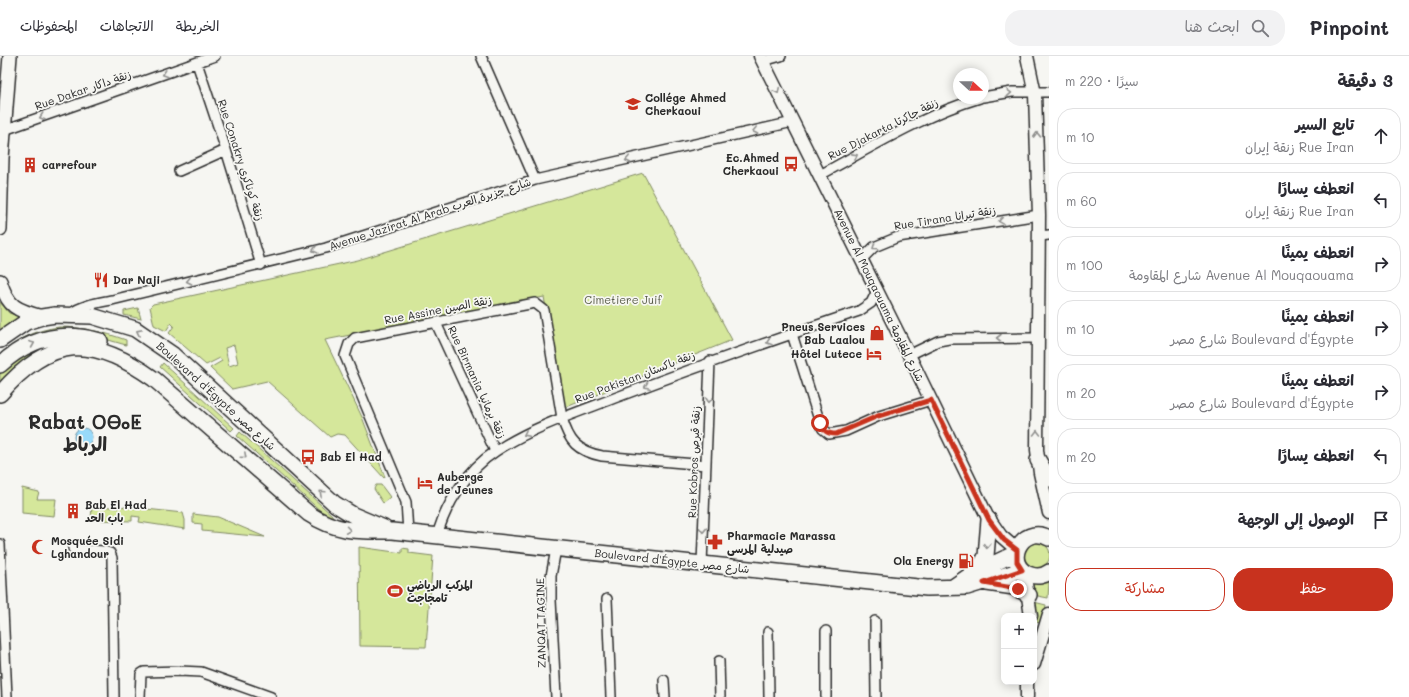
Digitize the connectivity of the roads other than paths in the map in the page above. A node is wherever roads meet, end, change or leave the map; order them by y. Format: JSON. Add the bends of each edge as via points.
{"nodes":[{"id":1,"x":10,"y":56,"type":"edge"},
{"id":2,"x":215,"y":56,"type":"edge"},
{"id":3,"x":481,"y":56,"type":"edge"},
{"id":4,"x":781,"y":56,"type":"edge"},
{"id":5,"x":1027,"y":56,"type":"edge"},
{"id":6,"x":761,"y":59,"type":"edge"},
{"id":7,"x":197,"y":63,"type":"junction"},
{"id":8,"x":1035,"y":92,"type":"junction"},
{"id":9,"x":1049,"y":92,"type":"edge"},
{"id":10,"x":989,"y":95,"type":"edge"},
{"id":11,"x":963,"y":104,"type":"edge"},
{"id":12,"x":793,"y":122,"type":"junction"},
{"id":13,"x":2,"y":131,"type":"edge"},
{"id":14,"x":226,"y":150,"type":"junction"},
{"id":15,"x":179,"y":171,"type":"dead end"},
{"id":16,"x":820,"y":175,"type":"junction"},
{"id":17,"x":535,"y":180,"type":"junction"},
{"id":18,"x":1039,"y":215,"type":"junction"},
{"id":19,"x":0,"y":229,"type":"edge"},
{"id":20,"x":1044,"y":236,"type":"edge"},
{"id":21,"x":861,"y":260,"type":"junction"},
{"id":22,"x":261,"y":265,"type":"junction"},
{"id":23,"x":0,"y":281,"type":"edge"},
{"id":24,"x":877,"y":291,"type":"junction"},
{"id":25,"x":70,"y":314,"type":"junction"},
{"id":26,"x":42,"y":317,"type":"junction"},
{"id":27,"x":436,"y":323,"type":"junction"},
{"id":28,"x":792,"y":334,"type":"junction"},
{"id":29,"x":1038,"y":338,"type":"junction"},
{"id":30,"x":0,"y":340,"type":"edge"},
{"id":31,"x":910,"y":355,"type":"junction"},
{"id":32,"x":710,"y":361,"type":"junction"},
{"id":33,"x":0,"y":365,"type":"edge"},
{"id":34,"x":0,"y":394,"type":"edge"},
{"id":35,"x":931,"y":400,"type":"junction"},
{"id":36,"x":562,"y":418,"type":"junction"},
{"id":37,"x":214,"y":430,"type":"junction"},
{"id":38,"x":496,"y":451,"type":"junction"},
{"id":39,"x":1038,"y":460,"type":"junction"},
{"id":40,"x":706,"y":465,"type":"junction"},
{"id":41,"x":1049,"y":479,"type":"edge"},
{"id":42,"x":1049,"y":513,"type":"edge"},
{"id":43,"x":989,"y":520,"type":"junction"},
{"id":44,"x":392,"y":531,"type":"junction"},
{"id":45,"x":408,"y":532,"type":"junction"},
{"id":46,"x":436,"y":536,"type":"junction"},
{"id":47,"x":1049,"y":538,"type":"edge"},
{"id":48,"x":0,"y":544,"type":"edge"},
{"id":49,"x":73,"y":549,"type":"dead end"},
{"id":50,"x":556,"y":549,"type":"junction"},
{"id":51,"x":1016,"y":552,"type":"junction"},
{"id":52,"x":702,"y":564,"type":"junction"},
{"id":53,"x":1023,"y":570,"type":"junction"},
{"id":54,"x":1049,"y":572,"type":"edge"},
{"id":55,"x":981,"y":577,"type":"junction"},
{"id":56,"x":1029,"y":595,"type":"junction"},
{"id":57,"x":607,"y":599,"type":"dead end"},
{"id":58,"x":1031,"y":613,"type":"edge"},
{"id":59,"x":1049,"y":614,"type":"edge"},
{"id":60,"x":875,"y":621,"type":"dead end"},
{"id":61,"x":826,"y":631,"type":"dead end"},
{"id":62,"x":768,"y":632,"type":"dead end"},
{"id":63,"x":1037,"y":654,"type":"edge"},
{"id":64,"x":719,"y":661,"type":"dead end"},
{"id":65,"x":664,"y":680,"type":"dead end"},
{"id":66,"x":1027,"y":685,"type":"edge"},
{"id":67,"x":243,"y":687,"type":"junction"},
{"id":68,"x":7,"y":697,"type":"edge"},
{"id":69,"x":114,"y":697,"type":"edge"},
{"id":70,"x":140,"y":697,"type":"edge"},
{"id":71,"x":241,"y":697,"type":"edge"},
{"id":72,"x":271,"y":697,"type":"edge"},
{"id":73,"x":556,"y":697,"type":"edge"},
{"id":74,"x":611,"y":697,"type":"edge"},
{"id":75,"x":665,"y":697,"type":"edge"},
{"id":76,"x":720,"y":697,"type":"edge"},
{"id":77,"x":769,"y":697,"type":"edge"},
{"id":78,"x":826,"y":697,"type":"edge"},
{"id":79,"x":876,"y":697,"type":"edge"},
{"id":80,"x":1027,"y":697,"type":"edge"}],
"edges":[{"from":1,"to":13,"type":"main road"},
{"from":2,"to":7,"type":"street","name":"Rue Dakar زنقة داكار"},
{"from":3,"to":17,"type":"street"},
{"from":4,"to":6,"type":"street"},
{"from":5,"to":8,"type":"street"},
{"from":6,"to":12,"type":"street","name":"Avenue Al Mouqaouama شارع المقاومة","one_way":true},
{"from":7,"to":13,"type":"street","name":"Rue Dakar زنقة داكار","one_way":true},
{"from":7,"to":14,"type":"street","name":"Rue Conakry زنقة كوناكري"},
{"from":8,"to":9,"type":"street"},
{"from":10,"to":8,"type":"street","one_way":true},
{"from":18,"to":8,"type":"street","one_way":true},
{"from":16,"to":11,"type":"street","name":"Rue Djakarta زنقة جاكرتا","one_way":true,"via":[[912,126]]},
{"from":12,"to":16,"type":"street","name":"Avenue Al Mouqaouama شارع المقاومة"},
{"from":12,"to":17,"type":"street","name":"Avenue Jazirat Al Arab شارع جزيرة العرب","one_way":true},
{"from":13,"to":19,"type":"main road"},
{"from":14,"to":15,"type":"street"},
{"from":14,"to":22,"type":"street","name":"Rue Conakry زنقة كوناكري"},
{"from":16,"to":21,"type":"street","name":"Avenue Al Mouqaouama شارع المقاومة"},
{"from":17,"to":22,"type":"street","name":"Avenue Jazirat Al Arab شارع جزيرة العرب","one_way":true,"via":[[326,248]]},
{"from":18,"to":20,"type":"street"},
{"from":18,"to":21,"type":"street","name":"Rue Tirana زنقة تيرانا","one_way":true,"via":[[898,237],[881,243]]},
{"from":20,"to":29,"type":"street"},
{"from":21,"to":24,"type":"street","name":"Avenue Al Mouqaouama شارع المقاومة"},
{"from":22,"to":25,"type":"street","name":"Avenue Jazirat Al Arab شارع جزيرة العرب","one_way":true,"via":[[92,303]]},
{"from":23,"to":26,"type":"main road","via":[[5,295],[13,306]]},
{"from":24,"to":28,"type":"street","name":"Rue Pakistan زنقة باكستان","via":[[866,308]]},
{"from":24,"to":31,"type":"street","name":"Avenue Al Mouqaouama شارع المقاومة"},
{"from":25,"to":26,"type":"main road","name":"Boulevard d'Égypte شارع مصر"},
{"from":44,"to":25,"type":"main road","name":"Boulevard d'Égypte شارع مصر","one_way":true,"via":[[357,517],[335,504],[173,355],[145,335],[112,321]]},
{"from":26,"to":30,"type":"main road","name":"Boulevard d'Égypte شارع مصر","via":[[26,322]]},
{"from":27,"to":36,"type":"street","name":"Rue Assine زنقة الصين","via":[[534,303],[539,305],[544,310]]},
{"from":27,"to":38,"type":"street","name":"Rue Birmania زنقة برمانيا"},
{"from":27,"to":45,"type":"street","name":"Rue Assine زنقة الصين","via":[[355,338],[349,344],[345,356],[406,502]]},
{"from":28,"to":32,"type":"street","name":"Rue Pakistan زنقة باكستان","one_way":true},
{"from":28,"to":35,"type":"street","via":[[820,423],[829,434],[846,431],[878,416]]},
{"from":29,"to":31,"type":"street","one_way":true,"via":[[948,339],[938,341]]},
{"from":39,"to":29,"type":"street","one_way":true},
{"from":31,"to":35,"type":"street","name":"Avenue Al Mouqaouama شارع المقاومة"},
{"from":32,"to":36,"type":"street","name":"Rue Pakistan زنقة باكستان","one_way":true},
{"from":32,"to":40,"type":"street","name":"Rue Kobros زنقة قبرص","one_way":true},
{"from":33,"to":37,"type":"main road","one_way":true,"via":[[25,347],[52,337],[72,335],[98,341],[128,352],[155,368],[206,413]]},
{"from":34,"to":37,"type":"main road","name":"Boulevard d'Égypte شارع مصر","via":[[27,367],[46,355],[67,348],[90,348],[112,354],[138,368]]},
{"from":35,"to":43,"type":"street","name":"Avenue Al Mouqaouama شارع المقاومة"},
{"from":36,"to":38,"type":"street","name":"Rue Pakistan زنقة باكستان","one_way":true},
{"from":36,"to":40,"type":"street","via":[[571,440],[587,452],[602,456]]},
{"from":37,"to":44,"type":"main road","name":"Boulevard d'Égypte شارع مصر","one_way":true,"via":[[298,505],[321,521],[345,530]]},
{"from":38,"to":46,"type":"street","name":"Rue Pakistan زنقة باكستان","via":[[457,492],[445,511]]},
{"from":39,"to":41,"type":"main road"},
{"from":39,"to":42,"type":"street"},
{"from":40,"to":52,"type":"street","name":"Rue Kobros زنقة قبرص","one_way":true},
{"from":43,"to":51,"type":"street","name":"Avenue Al Mouqaouama شارع المقاومة"},
{"from":43,"to":55,"type":"main road","one_way":true,"via":[[986,556]]},
{"from":44,"to":45,"type":"main road","name":"Boulevard d'Égypte شارع مصر"},
{"from":45,"to":46,"type":"main road","name":"Boulevard d'Égypte شارع مصر"},
{"from":46,"to":50,"type":"main road","name":"Boulevard d'Égypte شارع مصر"},
{"from":47,"to":51,"type":"main road","name":"Boulevard d'Égypte شارع مصر","via":[[1032,535],[1022,540]]},
{"from":48,"to":68,"type":"street"},
{"from":49,"to":69,"type":"street","via":[[104,551],[110,553],[112,558]]},
{"from":50,"to":52,"type":"main road","name":"Boulevard d'Égypte شارع مصر"},
{"from":50,"to":73,"type":"street","name":"ZANQAT TAGINE","via":[[551,576],[551,600]]},
{"from":51,"to":53,"type":"main road","via":[[1017,562]]},
{"from":51,"to":55,"type":"main road","name":"Boulevard d'Égypte شارع مصر"},
{"from":52,"to":55,"type":"main road","name":"Boulevard d'Égypte شارع مصر","via":[[927,588],[967,587]]},
{"from":53,"to":54,"type":"main road","name":"Boulevard d'Égypte شارع مصر","via":[[1035,576]]},
{"from":53,"to":55,"type":"main road","name":"Boulevard d'Égypte شارع مصر"},
{"from":53,"to":56,"type":"street"},
{"from":55,"to":56,"type":"main road","via":[[1014,587]]},
{"from":56,"to":58,"type":"street"},
{"from":57,"to":74,"type":"street"},
{"from":59,"to":63,"type":"street"},
{"from":60,"to":79,"type":"street"},
{"from":61,"to":78,"type":"street"},
{"from":62,"to":77,"type":"street"},
{"from":64,"to":76,"type":"street"},
{"from":65,"to":75,"type":"street"},
{"from":66,"to":80,"type":"street"},
{"from":67,"to":70,"type":"street","via":[[201,672],[144,672],[139,677]]},
{"from":67,"to":71,"type":"street"},
{"from":67,"to":72,"type":"street"}]}
